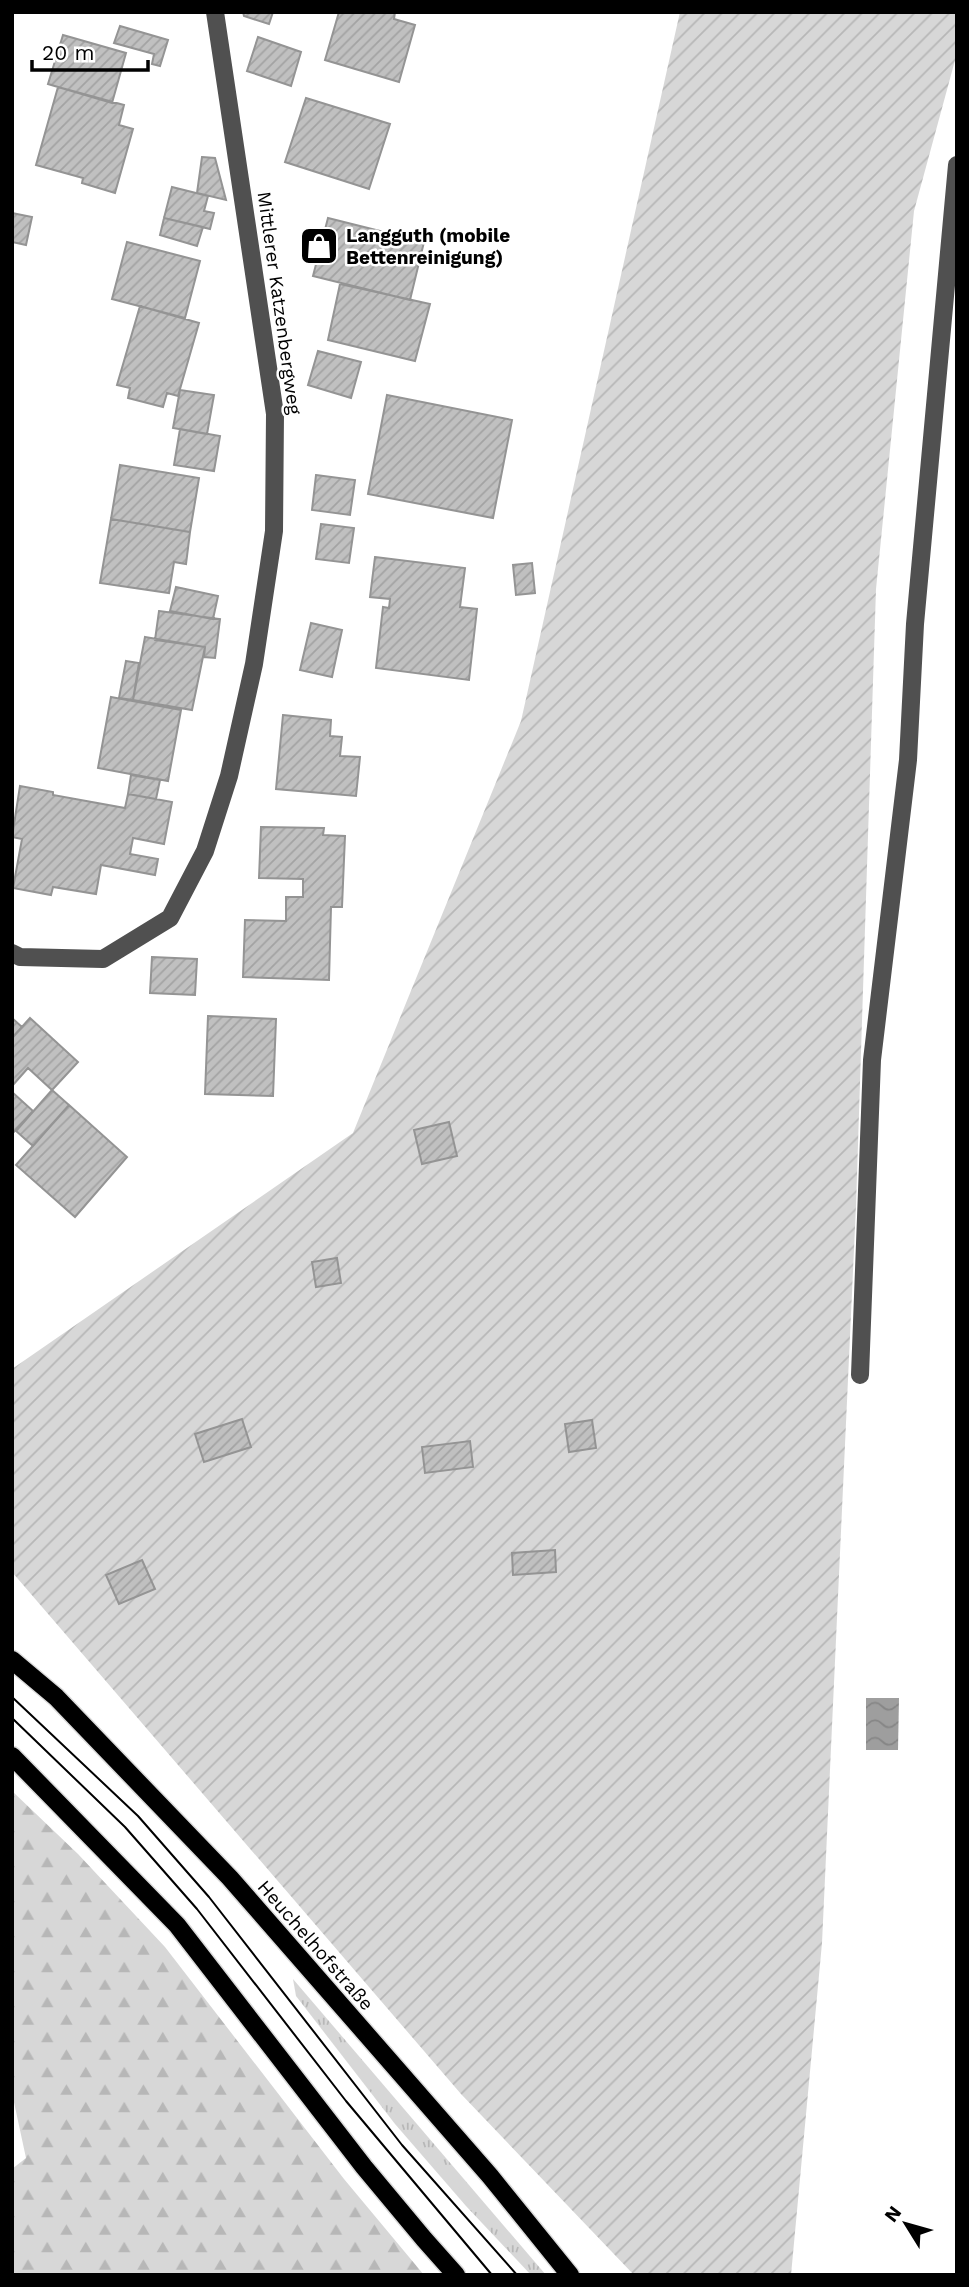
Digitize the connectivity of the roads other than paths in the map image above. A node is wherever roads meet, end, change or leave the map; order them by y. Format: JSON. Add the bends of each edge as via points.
{"nodes":[{"id":1,"x":215,"y":12,"type":"edge"},
{"id":2,"x":957,"y":165,"type":"edge"},
{"id":3,"x":12,"y":953,"type":"edge"},
{"id":4,"x":860,"y":1375,"type":"dead end"},
{"id":5,"x":12,"y":1660,"type":"edge"},
{"id":6,"x":12,"y":1756,"type":"edge"},
{"id":7,"x":456,"y":2275,"type":"edge"},
{"id":8,"x":570,"y":2275,"type":"edge"}],
"edges":[{"from":1,"to":3,"type":"street","name":"Mittlerer Katzenbergweg","via":[[275,414],[274,531],[251,677],[229,776],[205,851],[170,918],[103,958],[20,957]]},
{"from":2,"to":4,"type":"street","via":[[915,624],[908,760],[872,1060]]},
{"from":5,"to":8,"type":"main road","name":"Heuchelhofstraße","via":[[56,1697],[230,1878],[465,2146]]},
{"from":6,"to":7,"type":"main road","via":[[177,1925],[364,2167]]}]}
